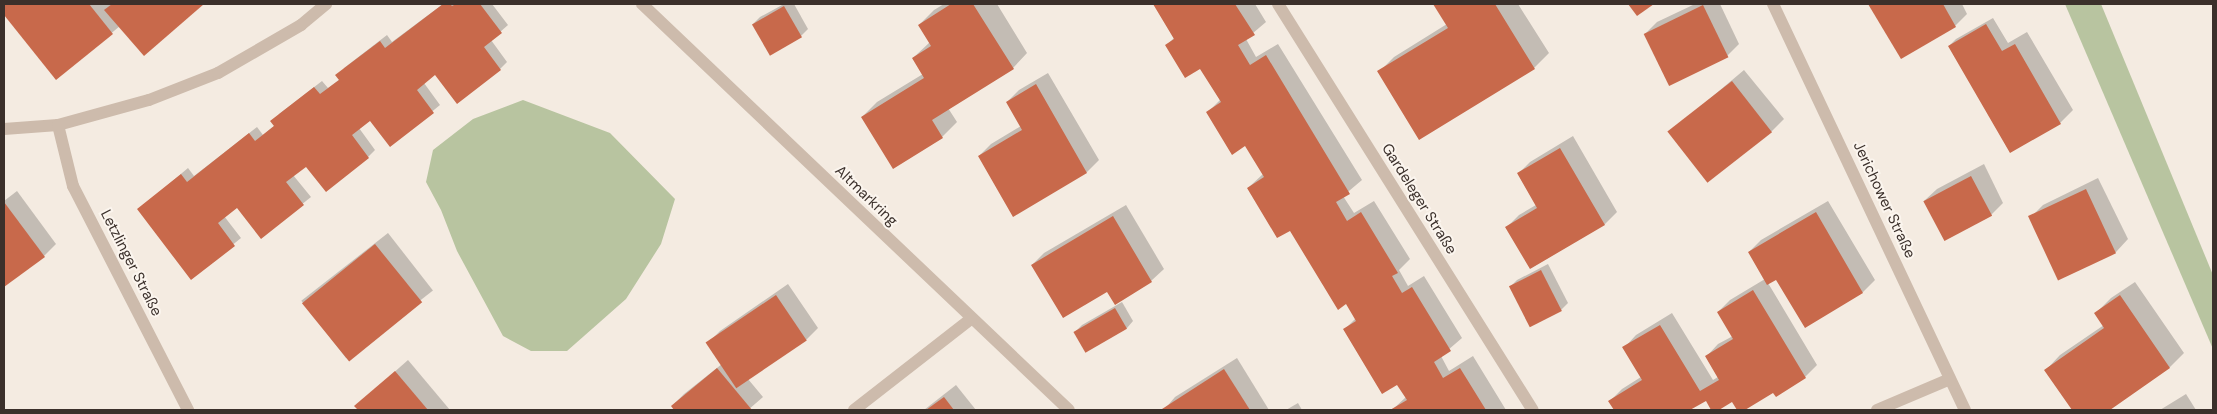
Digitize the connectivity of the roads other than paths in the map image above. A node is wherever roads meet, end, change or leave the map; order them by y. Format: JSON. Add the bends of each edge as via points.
{"nodes":[{"id":1,"x":326,"y":4,"type":"edge"},
{"id":2,"x":642,"y":4,"type":"edge"},
{"id":3,"x":1278,"y":4,"type":"edge"},
{"id":4,"x":1773,"y":4,"type":"edge"},
{"id":5,"x":58,"y":125,"type":"junction"},
{"id":6,"x":4,"y":130,"type":"edge"},
{"id":7,"x":971,"y":319,"type":"junction"},
{"id":8,"x":1950,"y":379,"type":"junction"},
{"id":9,"x":188,"y":410,"type":"edge"},
{"id":10,"x":854,"y":410,"type":"edge"},
{"id":11,"x":1069,"y":410,"type":"edge"},
{"id":12,"x":1533,"y":410,"type":"edge"},
{"id":13,"x":1877,"y":410,"type":"edge"},
{"id":14,"x":1966,"y":410,"type":"edge"}],
"edges":[{"from":1,"to":5,"type":"street","via":[[302,25],[218,73],[149,100]]},
{"from":2,"to":7,"type":"street","name":"Altmarkring"},
{"from":3,"to":12,"type":"street","name":"Gardeleger Straße"},
{"from":4,"to":8,"type":"street","name":"Jerichower Straße"},
{"from":5,"to":6,"type":"street"},
{"from":5,"to":9,"type":"street","name":"Letzlinger Straße","via":[[73,186]]},
{"from":7,"to":10,"type":"street"},
{"from":7,"to":11,"type":"street","name":"Altmarkring"},
{"from":8,"to":13,"type":"street"},
{"from":8,"to":14,"type":"street","name":"Jerichower Straße"}]}
